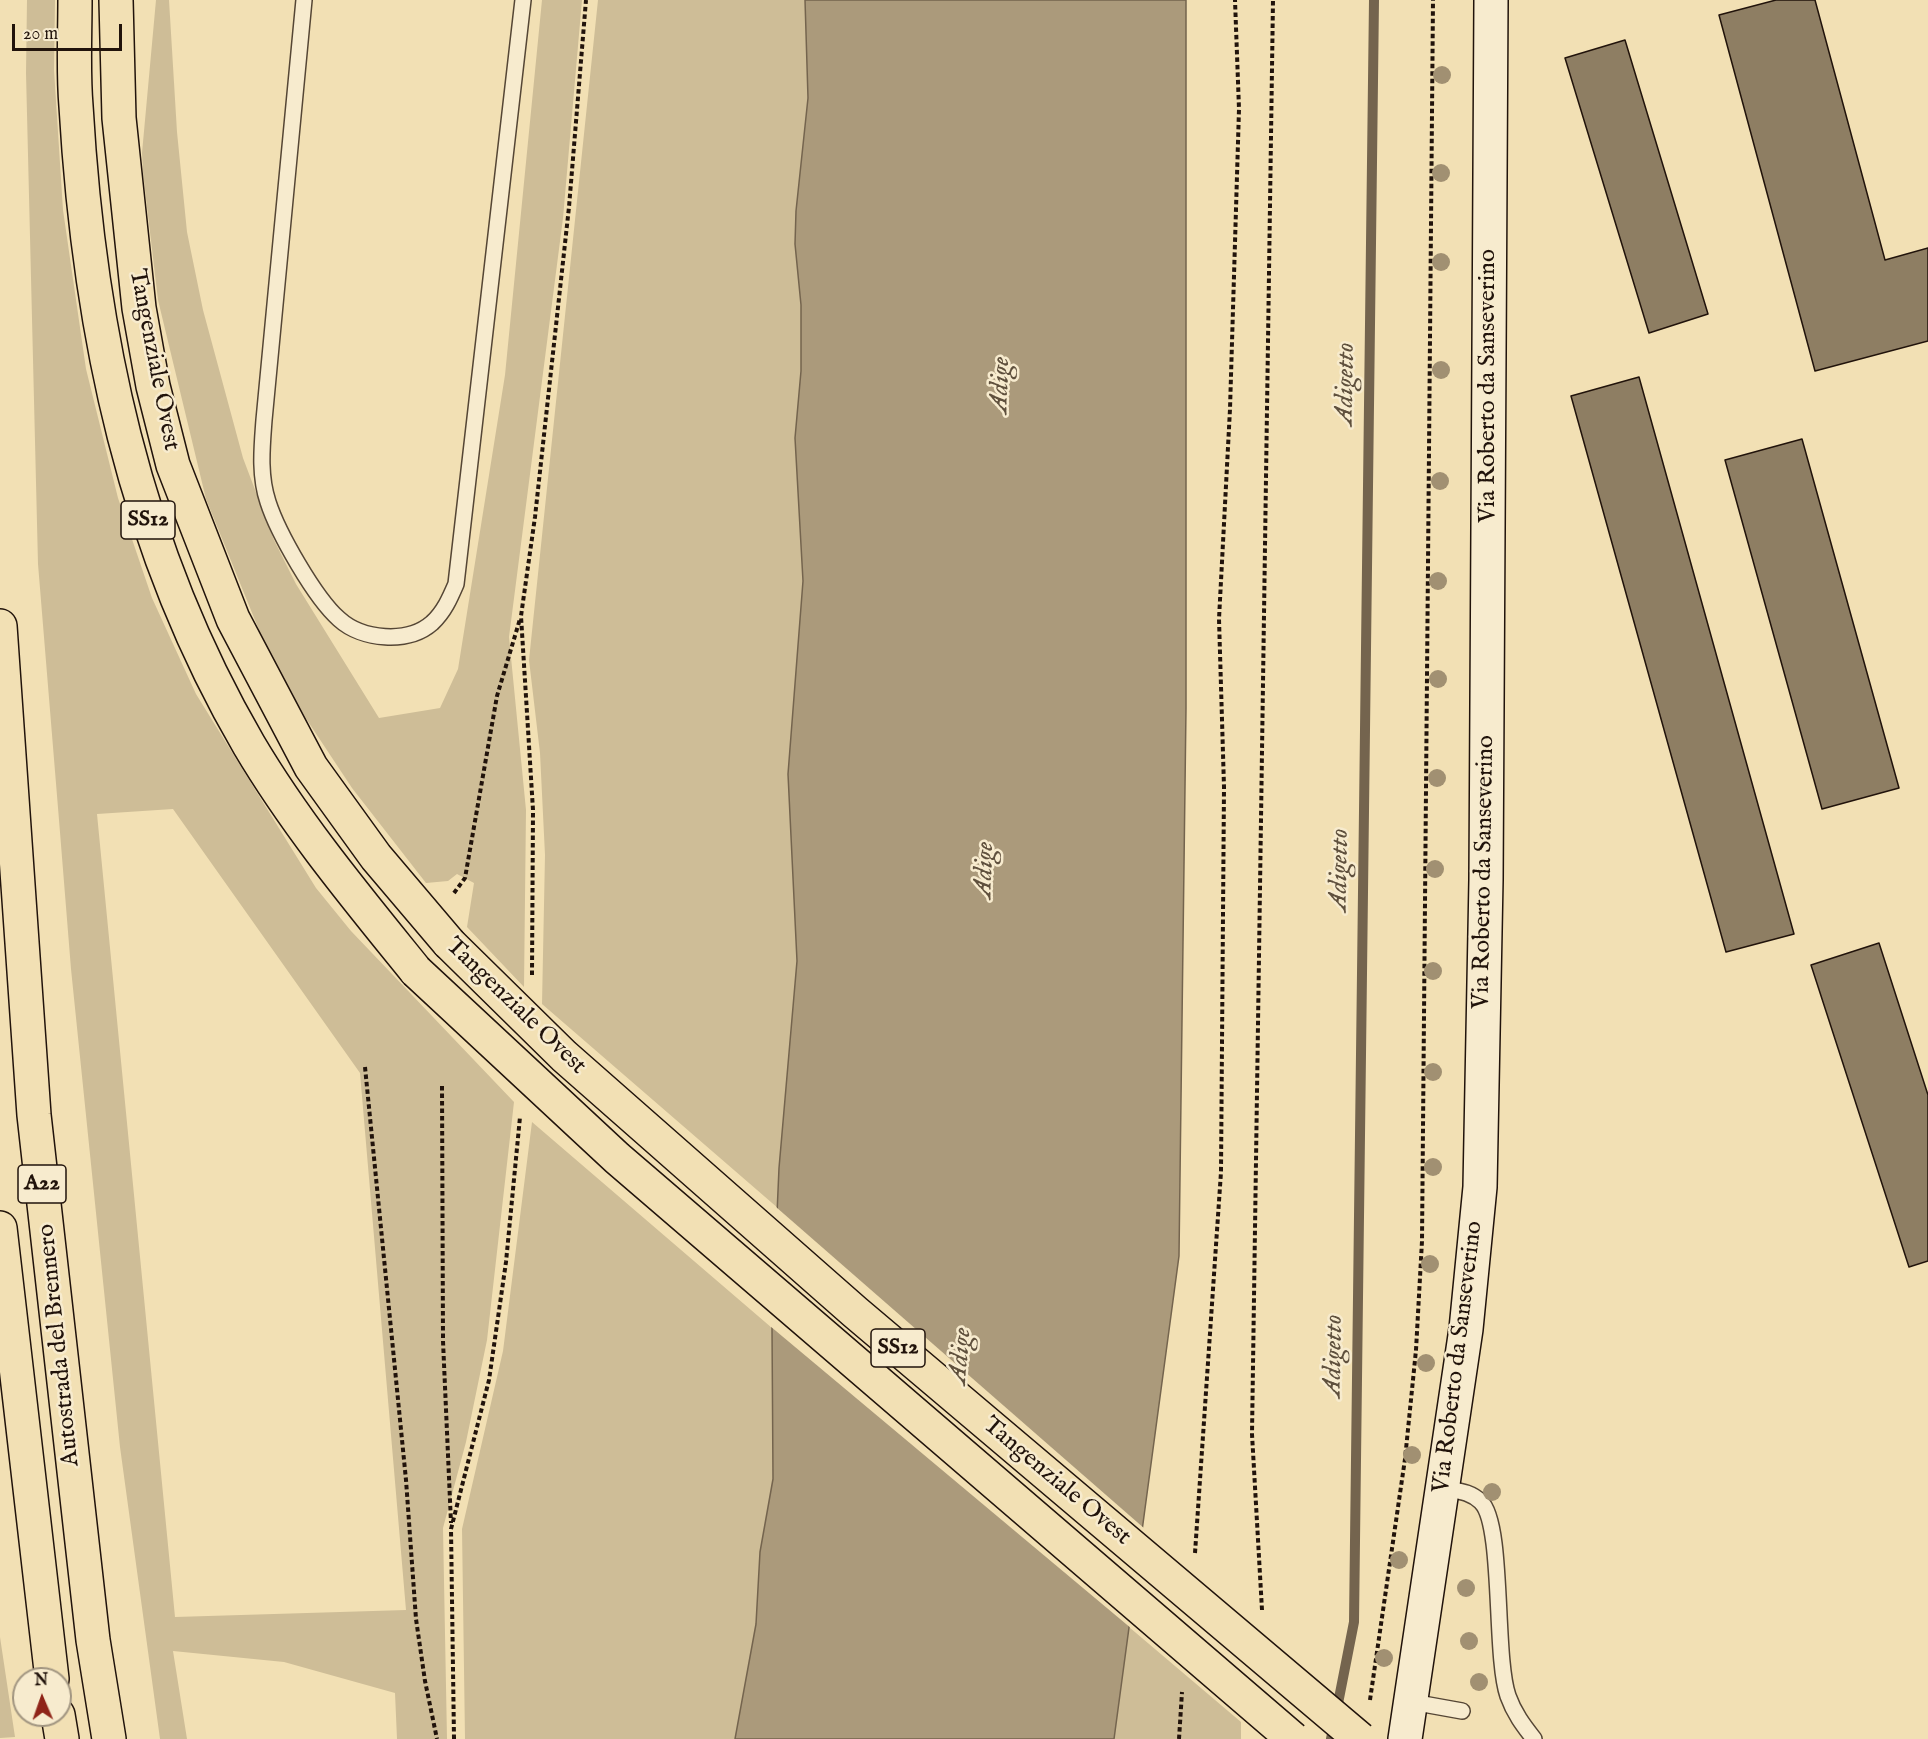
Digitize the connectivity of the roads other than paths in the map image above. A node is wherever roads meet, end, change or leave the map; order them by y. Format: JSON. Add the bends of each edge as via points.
{"nodes":[{"id":1,"x":75,"y":0,"type":"edge"},
{"id":2,"x":116,"y":0,"type":"edge"},
{"id":3,"x":134,"y":0,"type":"edge"},
{"id":4,"x":304,"y":0,"type":"edge"},
{"id":5,"x":523,"y":0,"type":"edge"},
{"id":6,"x":1491,"y":0,"type":"edge"},
{"id":7,"x":119,"y":118,"type":"junction"},
{"id":8,"x":0,"y":626,"type":"edge"},
{"id":9,"x":0,"y":1228,"type":"edge"},
{"id":10,"x":1443,"y":1488,"type":"junction"},
{"id":11,"x":51,"y":1667,"type":"edge"},
{"id":12,"x":1412,"y":1702,"type":"junction"},
{"id":13,"x":1462,"y":1712,"type":"dead end"},
{"id":14,"x":109,"y":1739,"type":"edge"},
{"id":15,"x":1293,"y":1739,"type":"edge"},
{"id":16,"x":1360,"y":1739,"type":"edge"},
{"id":17,"x":1405,"y":1739,"type":"edge"},
{"id":18,"x":1534,"y":1739,"type":"edge"}],
"edges":[{"from":1,"to":15,"type":"highway","name":"Tangenziale Ovest","number":"SS12","bridge":true,"via":[[75,105],[93,286],[118,422],[174,591],[210,671],[249,745],[316,847],[416,971],[617,1158]]},
{"from":2,"to":7,"type":"highway","name":"Tangenziale Ovest","number":"SS12"},
{"from":3,"to":7,"type":"highway"},
{"from":4,"to":5,"type":"lane","via":[[264,420],[263,480],[282,535],[338,618],[354,630],[393,637],[432,623],[447,605],[456,584]]},
{"from":6,"to":10,"type":"street","name":"Via Roberto da Sanseverino","via":[[1486,868],[1480,1187],[1466,1329]]},
{"from":7,"to":16,"type":"highway","name":"Tangenziale Ovest","number":"SS12","bridge":true,"via":[[139,308],[173,465],[232,619],[311,767],[376,857],[441,934],[564,1056],[846,1304]]},
{"from":8,"to":14,"type":"highway","name":"Autostrada del Brennero","number":"A22","via":[[34,1115],[93,1640]]},
{"from":9,"to":11,"type":"highway","name":"Autostrada del Brennero","number":"A22"},
{"from":10,"to":12,"type":"street","name":"Via Roberto da Sanseverino"},
{"from":10,"to":18,"type":"lane","via":[[1468,1492],[1483,1503],[1492,1527],[1507,1695]]},
{"from":12,"to":13,"type":"lane"},
{"from":12,"to":17,"type":"street","name":"Via Roberto da Sanseverino"}]}
